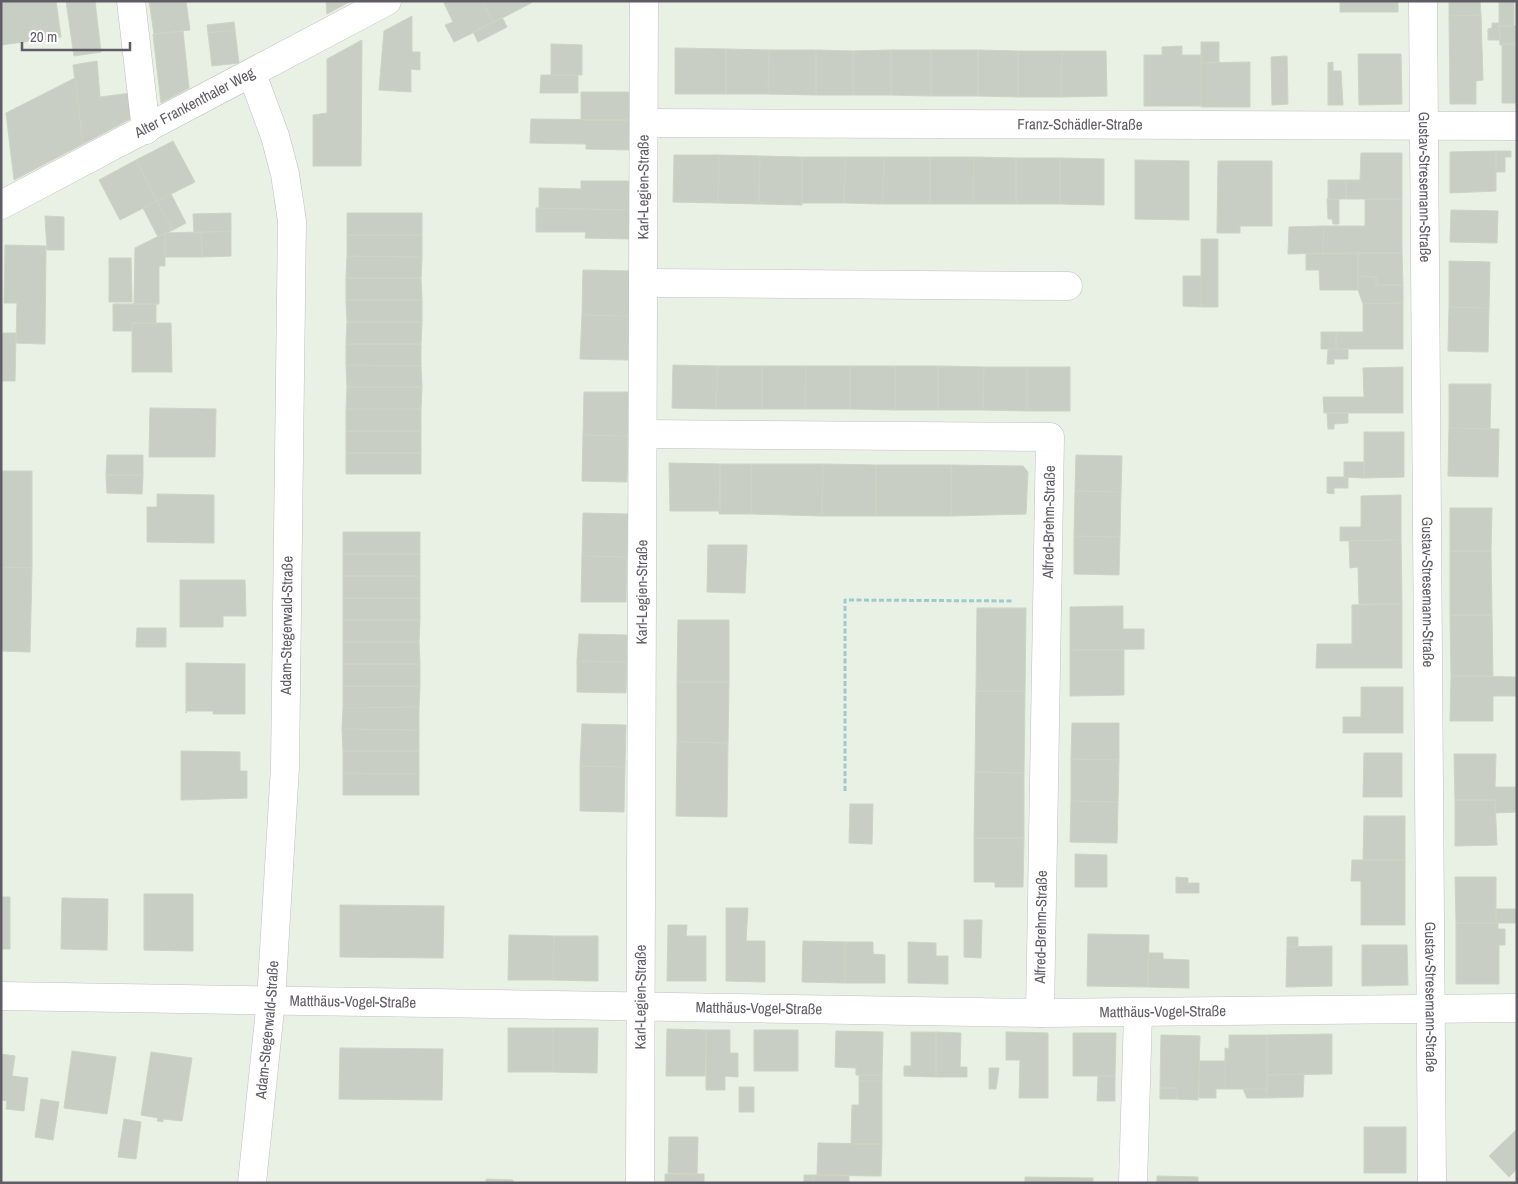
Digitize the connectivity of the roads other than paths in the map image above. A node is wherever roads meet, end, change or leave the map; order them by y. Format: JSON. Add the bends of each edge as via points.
{"nodes":[{"id":1,"x":131,"y":1,"type":"edge"},
{"id":2,"x":387,"y":1,"type":"edge"},
{"id":3,"x":644,"y":1,"type":"edge"},
{"id":4,"x":1423,"y":1,"type":"edge"},
{"id":5,"x":252,"y":74,"type":"junction"},
{"id":6,"x":644,"y":123,"type":"junction"},
{"id":7,"x":1517,"y":126,"type":"edge"},
{"id":8,"x":1423,"y":127,"type":"junction"},
{"id":9,"x":146,"y":130,"type":"junction"},
{"id":10,"x":1,"y":205,"type":"edge"},
{"id":11,"x":644,"y":283,"type":"junction"},
{"id":12,"x":1068,"y":286,"type":"dead end"},
{"id":13,"x":643,"y":434,"type":"junction"},
{"id":14,"x":1,"y":996,"type":"edge"},
{"id":15,"x":272,"y":1000,"type":"junction"},
{"id":16,"x":640,"y":1006,"type":"junction"},
{"id":17,"x":1517,"y":1008,"type":"edge"},
{"id":18,"x":1432,"y":1010,"type":"junction"},
{"id":19,"x":1040,"y":1013,"type":"junction"},
{"id":20,"x":1138,"y":1014,"type":"junction"},
{"id":21,"x":252,"y":1183,"type":"edge"},
{"id":22,"x":640,"y":1183,"type":"edge"},
{"id":23,"x":1132,"y":1183,"type":"edge"},
{"id":24,"x":1432,"y":1183,"type":"edge"}],
"edges":[{"from":1,"to":9,"type":"street"},
{"from":2,"to":5,"type":"street","name":"Alter Frankenthaler Weg"},
{"from":3,"to":6,"type":"street","name":"Karl-Legien-Straße"},
{"from":4,"to":8,"type":"street","name":"Gustav-Stresemann-Straße"},
{"from":5,"to":9,"type":"street","name":"Alter Frankenthaler Weg"},
{"from":5,"to":15,"type":"street","name":"Adam-Stegerwald-Straße","via":[[285,174],[292,221],[285,768]]},
{"from":6,"to":8,"type":"street","name":"Franz-Schädler-Straße"},
{"from":6,"to":11,"type":"street","name":"Karl-Legien-Straße"},
{"from":7,"to":8,"type":"street","name":"Franz-Schädler-Straße"},
{"from":8,"to":18,"type":"street","name":"Gustav-Stresemann-Straße"},
{"from":9,"to":10,"type":"street","name":"Alter Frankenthaler Weg"},
{"from":11,"to":12,"type":"street"},
{"from":11,"to":13,"type":"street","name":"Karl-Legien-Straße"},
{"from":13,"to":16,"type":"street","name":"Karl-Legien-Straße"},
{"from":13,"to":19,"type":"street","name":"Alfred-Brehm-Straße","via":[[1050,437]]},
{"from":14,"to":15,"type":"street","name":"Matthäus-Vogel-Straße"},
{"from":15,"to":16,"type":"street","name":"Matthäus-Vogel-Straße"},
{"from":15,"to":21,"type":"street","name":"Adam-Stegerwald-Straße"},
{"from":16,"to":19,"type":"street","name":"Matthäus-Vogel-Straße"},
{"from":16,"to":22,"type":"street","name":"Karl-Legien-Straße"},
{"from":17,"to":18,"type":"street","name":"Matthäus-Vogel-Straße"},
{"from":18,"to":20,"type":"street","name":"Matthäus-Vogel-Straße"},
{"from":18,"to":24,"type":"street","name":"Gustav-Stresemann-Straße"},
{"from":19,"to":20,"type":"street","name":"Matthäus-Vogel-Straße"},
{"from":20,"to":23,"type":"street"}]}
